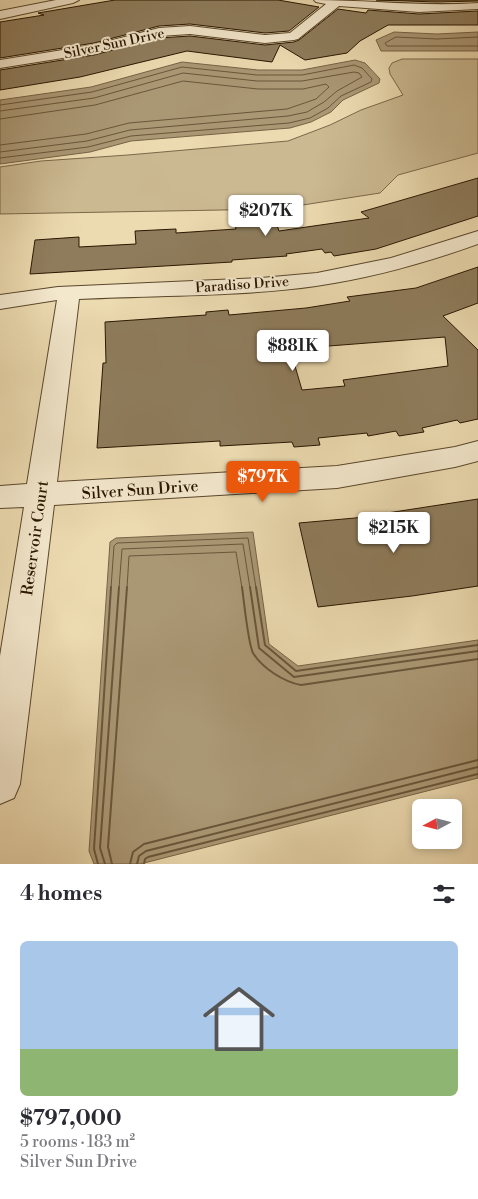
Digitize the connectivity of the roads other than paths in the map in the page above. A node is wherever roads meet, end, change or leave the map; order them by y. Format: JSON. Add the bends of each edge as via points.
{"nodes":[{"id":1,"x":73,"y":0,"type":"edge"},
{"id":2,"x":320,"y":0,"type":"edge"},
{"id":3,"x":336,"y":2,"type":"junction"},
{"id":4,"x":478,"y":6,"type":"edge"},
{"id":5,"x":0,"y":15,"type":"edge"},
{"id":6,"x":0,"y":64,"type":"edge"},
{"id":7,"x":478,"y":237,"type":"edge"},
{"id":8,"x":69,"y":293,"type":"junction"},
{"id":9,"x":0,"y":302,"type":"edge"},
{"id":10,"x":478,"y":451,"type":"edge"},
{"id":11,"x":39,"y":496,"type":"junction"},
{"id":12,"x":0,"y":497,"type":"edge"},
{"id":13,"x":0,"y":784,"type":"edge"}],
"edges":[{"from":1,"to":5,"type":"street"},
{"from":2,"to":3,"type":"street"},
{"from":3,"to":4,"type":"street","via":[[404,8]]},
{"from":3,"to":6,"type":"street","name":"Silver Sun Drive","via":[[294,36],[264,39],[190,30],[158,32],[94,49]]},
{"from":7,"to":8,"type":"street","name":"Paradiso Drive","via":[[423,257],[361,273],[263,285]]},
{"from":8,"to":9,"type":"street","name":"Paradiso Drive"},
{"from":8,"to":11,"type":"street","name":"Reservoir Court"},
{"from":10,"to":11,"type":"street","name":"Silver Sun Drive","via":[[337,477]]},
{"from":11,"to":12,"type":"street"},
{"from":11,"to":13,"type":"street","name":"Reservoir Court"}]}
